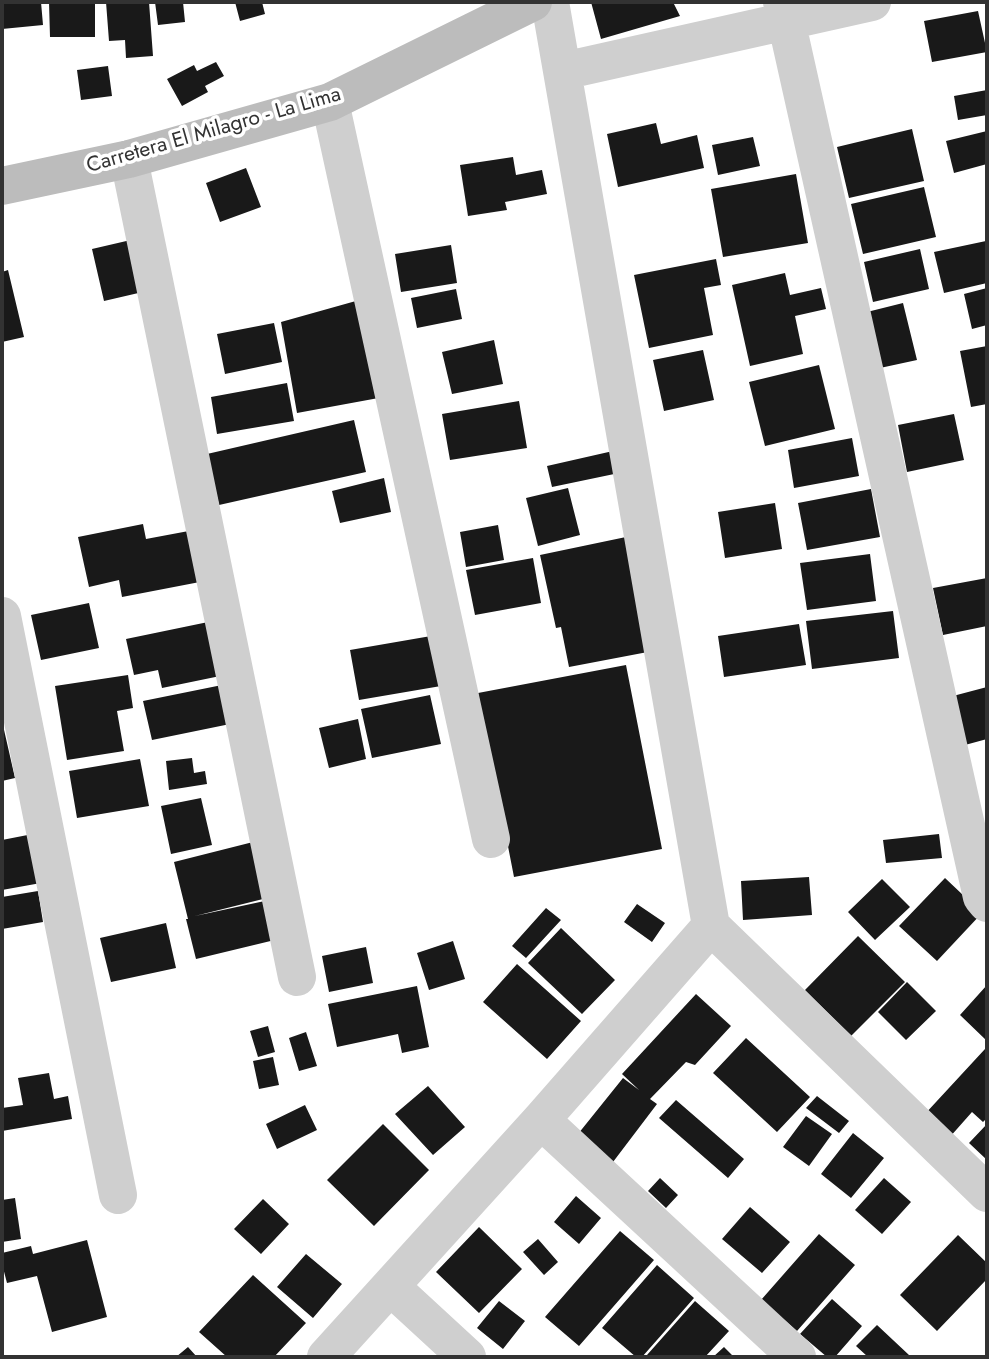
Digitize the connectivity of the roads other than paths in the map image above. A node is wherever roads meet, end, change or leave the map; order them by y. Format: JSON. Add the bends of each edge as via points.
{"nodes":[{"id":1,"x":533,"y":2,"type":"edge"},
{"id":2,"x":550,"y":2,"type":"edge"},
{"id":3,"x":872,"y":2,"type":"edge"},
{"id":4,"x":784,"y":12,"type":"edge"},
{"id":5,"x":563,"y":71,"type":"junction"},
{"id":6,"x":330,"y":102,"type":"junction"},
{"id":7,"x":129,"y":159,"type":"junction"},
{"id":8,"x":2,"y":186,"type":"edge"},
{"id":9,"x":2,"y":616,"type":"edge"},
{"id":10,"x":491,"y":839,"type":"dead end"},
{"id":11,"x":987,"y":903,"type":"edge"},
{"id":12,"x":711,"y":926,"type":"junction"},
{"id":13,"x":297,"y":977,"type":"dead end"},
{"id":14,"x":541,"y":1120,"type":"junction"},
{"id":15,"x":987,"y":1193,"type":"edge"},
{"id":16,"x":118,"y":1195,"type":"dead end"},
{"id":17,"x":391,"y":1287,"type":"junction"},
{"id":18,"x":327,"y":1357,"type":"edge"},
{"id":19,"x":467,"y":1357,"type":"edge"},
{"id":20,"x":797,"y":1357,"type":"edge"}],
"edges":[{"from":1,"to":6,"type":"main road","name":"Carretera El Milagro - La Lima"},
{"from":2,"to":5,"type":"street"},
{"from":3,"to":4,"type":"street"},
{"from":4,"to":5,"type":"street"},
{"from":4,"to":11,"type":"street","via":[[982,897]]},
{"from":5,"to":12,"type":"street"},
{"from":6,"to":7,"type":"main road","name":"Carretera El Milagro - La Lima"},
{"from":6,"to":10,"type":"street"},
{"from":7,"to":8,"type":"main road","name":"Carretera El Milagro - La Lima"},
{"from":7,"to":13,"type":"street"},
{"from":9,"to":16,"type":"street"},
{"from":12,"to":14,"type":"street"},
{"from":12,"to":15,"type":"street"},
{"from":14,"to":17,"type":"street"},
{"from":14,"to":20,"type":"street"},
{"from":17,"to":18,"type":"street"},
{"from":17,"to":19,"type":"street"}]}
